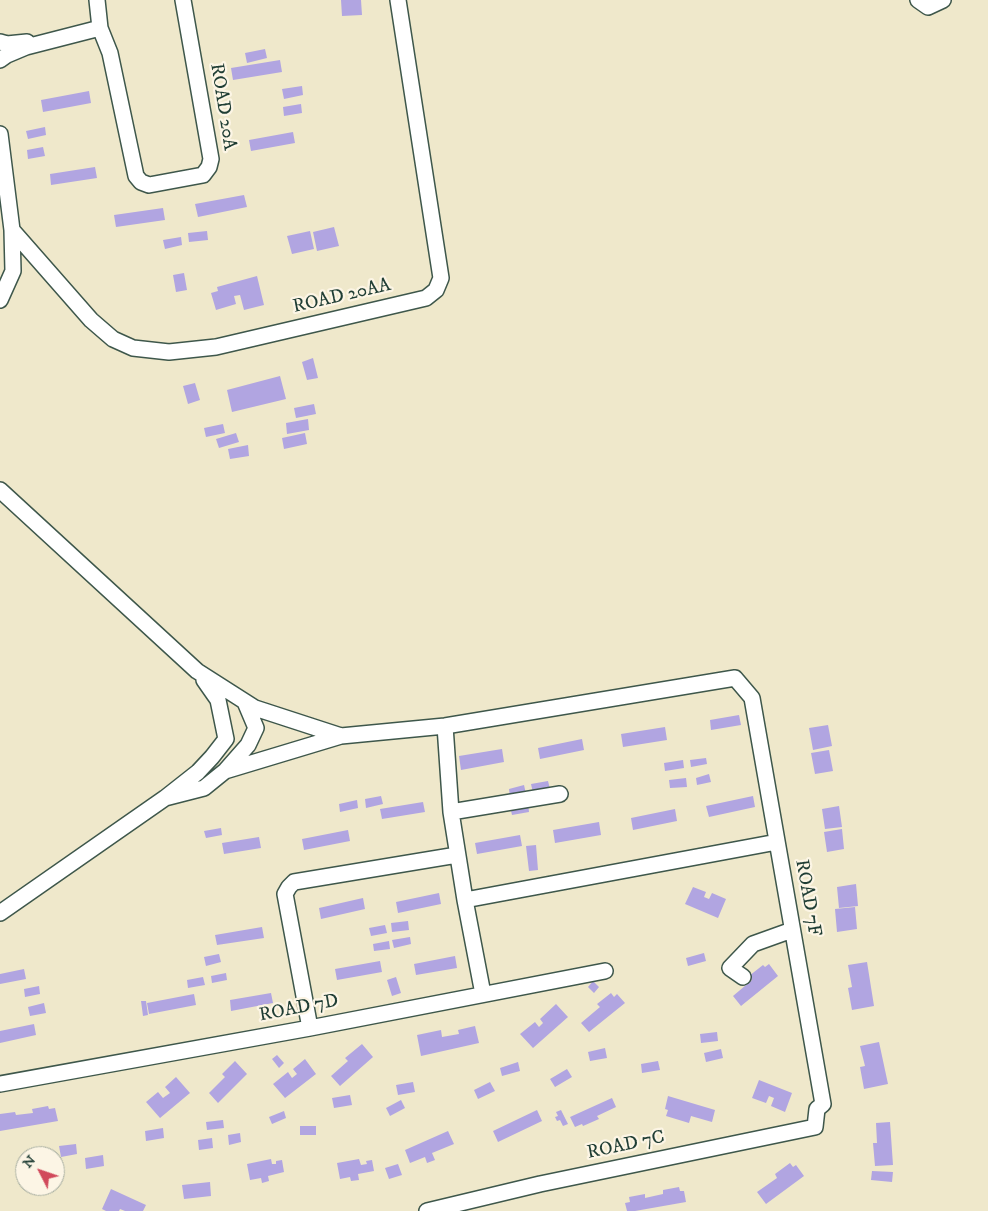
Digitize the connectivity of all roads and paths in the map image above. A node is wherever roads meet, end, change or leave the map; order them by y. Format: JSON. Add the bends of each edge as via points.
{"nodes":[{"id":1,"x":97,"y":0,"type":"edge"},
{"id":2,"x":183,"y":0,"type":"edge"},
{"id":3,"x":398,"y":0,"type":"edge"},
{"id":4,"x":918,"y":0,"type":"edge"},
{"id":5,"x":943,"y":0,"type":"edge"},
{"id":6,"x":100,"y":28,"type":"junction"},
{"id":7,"x":0,"y":42,"type":"edge"},
{"id":8,"x":43,"y":42,"type":"junction"},
{"id":9,"x":0,"y":60,"type":"edge"},
{"id":10,"x":0,"y":134,"type":"edge"},
{"id":11,"x":12,"y":230,"type":"junction"},
{"id":12,"x":0,"y":300,"type":"edge"},
{"id":13,"x":0,"y":490,"type":"edge"},
{"id":14,"x":197,"y":671,"type":"junction"},
{"id":15,"x":245,"y":702,"type":"junction"},
{"id":16,"x":445,"y":726,"type":"junction"},
{"id":17,"x":341,"y":736,"type":"junction"},
{"id":18,"x":225,"y":771,"type":"junction"},
{"id":19,"x":560,"y":794,"type":"dead end"},
{"id":20,"x":165,"y":798,"type":"junction"},
{"id":21,"x":451,"y":812,"type":"junction"},
{"id":22,"x":777,"y":842,"type":"junction"},
{"id":23,"x":457,"y":855,"type":"junction"},
{"id":24,"x":465,"y":900,"type":"junction"},
{"id":25,"x":0,"y":914,"type":"edge"},
{"id":26,"x":792,"y":930,"type":"junction"},
{"id":27,"x":605,"y":971,"type":"dead end"},
{"id":28,"x":743,"y":976,"type":"dead end"},
{"id":29,"x":483,"y":994,"type":"junction"},
{"id":30,"x":310,"y":1028,"type":"junction"},
{"id":31,"x":0,"y":1084,"type":"edge"},
{"id":32,"x":816,"y":1109,"type":"joint"},
{"id":33,"x":427,"y":1211,"type":"edge"}],
"edges":[{"from":1,"to":6,"type":"street","name":"ROAD 20A"},
{"from":2,"to":6,"type":"street","name":"ROAD 20A","via":[[211,159],[203,175],[149,185],[136,176],[110,53]]},
{"from":3,"to":11,"type":"street","name":"ROAD 20AA","via":[[441,278],[436,290],[426,298],[216,347],[169,352],[133,348],[113,339],[91,320]]},
{"from":4,"to":5,"type":"street","via":[[928,7]]},
{"from":6,"to":8,"type":"street"},
{"from":7,"to":8,"type":"street"},
{"from":8,"to":9,"type":"street"},
{"from":10,"to":11,"type":"street"},
{"from":11,"to":12,"type":"street","via":[[13,271]]},
{"from":13,"to":14,"type":"street"},
{"from":14,"to":15,"type":"street"},
{"from":14,"to":20,"type":"street","via":[[218,700],[226,739],[198,772]]},
{"from":15,"to":17,"type":"street"},
{"from":15,"to":18,"type":"street","via":[[256,728],[248,745]]},
{"from":16,"to":17,"type":"street"},
{"from":16,"to":21,"type":"street"},
{"from":16,"to":22,"type":"street","name":"ROAD 7F","via":[[735,678],[752,698]]},
{"from":17,"to":18,"type":"street"},
{"from":18,"to":20,"type":"street","via":[[204,788]]},
{"from":19,"to":21,"type":"street"},
{"from":20,"to":25,"type":"street"},
{"from":21,"to":23,"type":"street"},
{"from":22,"to":24,"type":"street"},
{"from":22,"to":26,"type":"street","name":"ROAD 7F"},
{"from":23,"to":24,"type":"street"},
{"from":23,"to":30,"type":"street","via":[[294,882],[289,887],[286,894]]},
{"from":24,"to":29,"type":"street"},
{"from":26,"to":28,"type":"street","via":[[753,944],[730,968]]},
{"from":26,"to":32,"type":"street","name":"ROAD 7F","via":[[824,1104]]},
{"from":27,"to":29,"type":"street","name":"ROAD 7D"},
{"from":29,"to":30,"type":"street","name":"ROAD 7D"},
{"from":30,"to":31,"type":"street","name":"ROAD 7D"},
{"from":32,"to":33,"type":"street","name":"ROAD 7C","via":[[816,1127],[540,1184]]}]}
